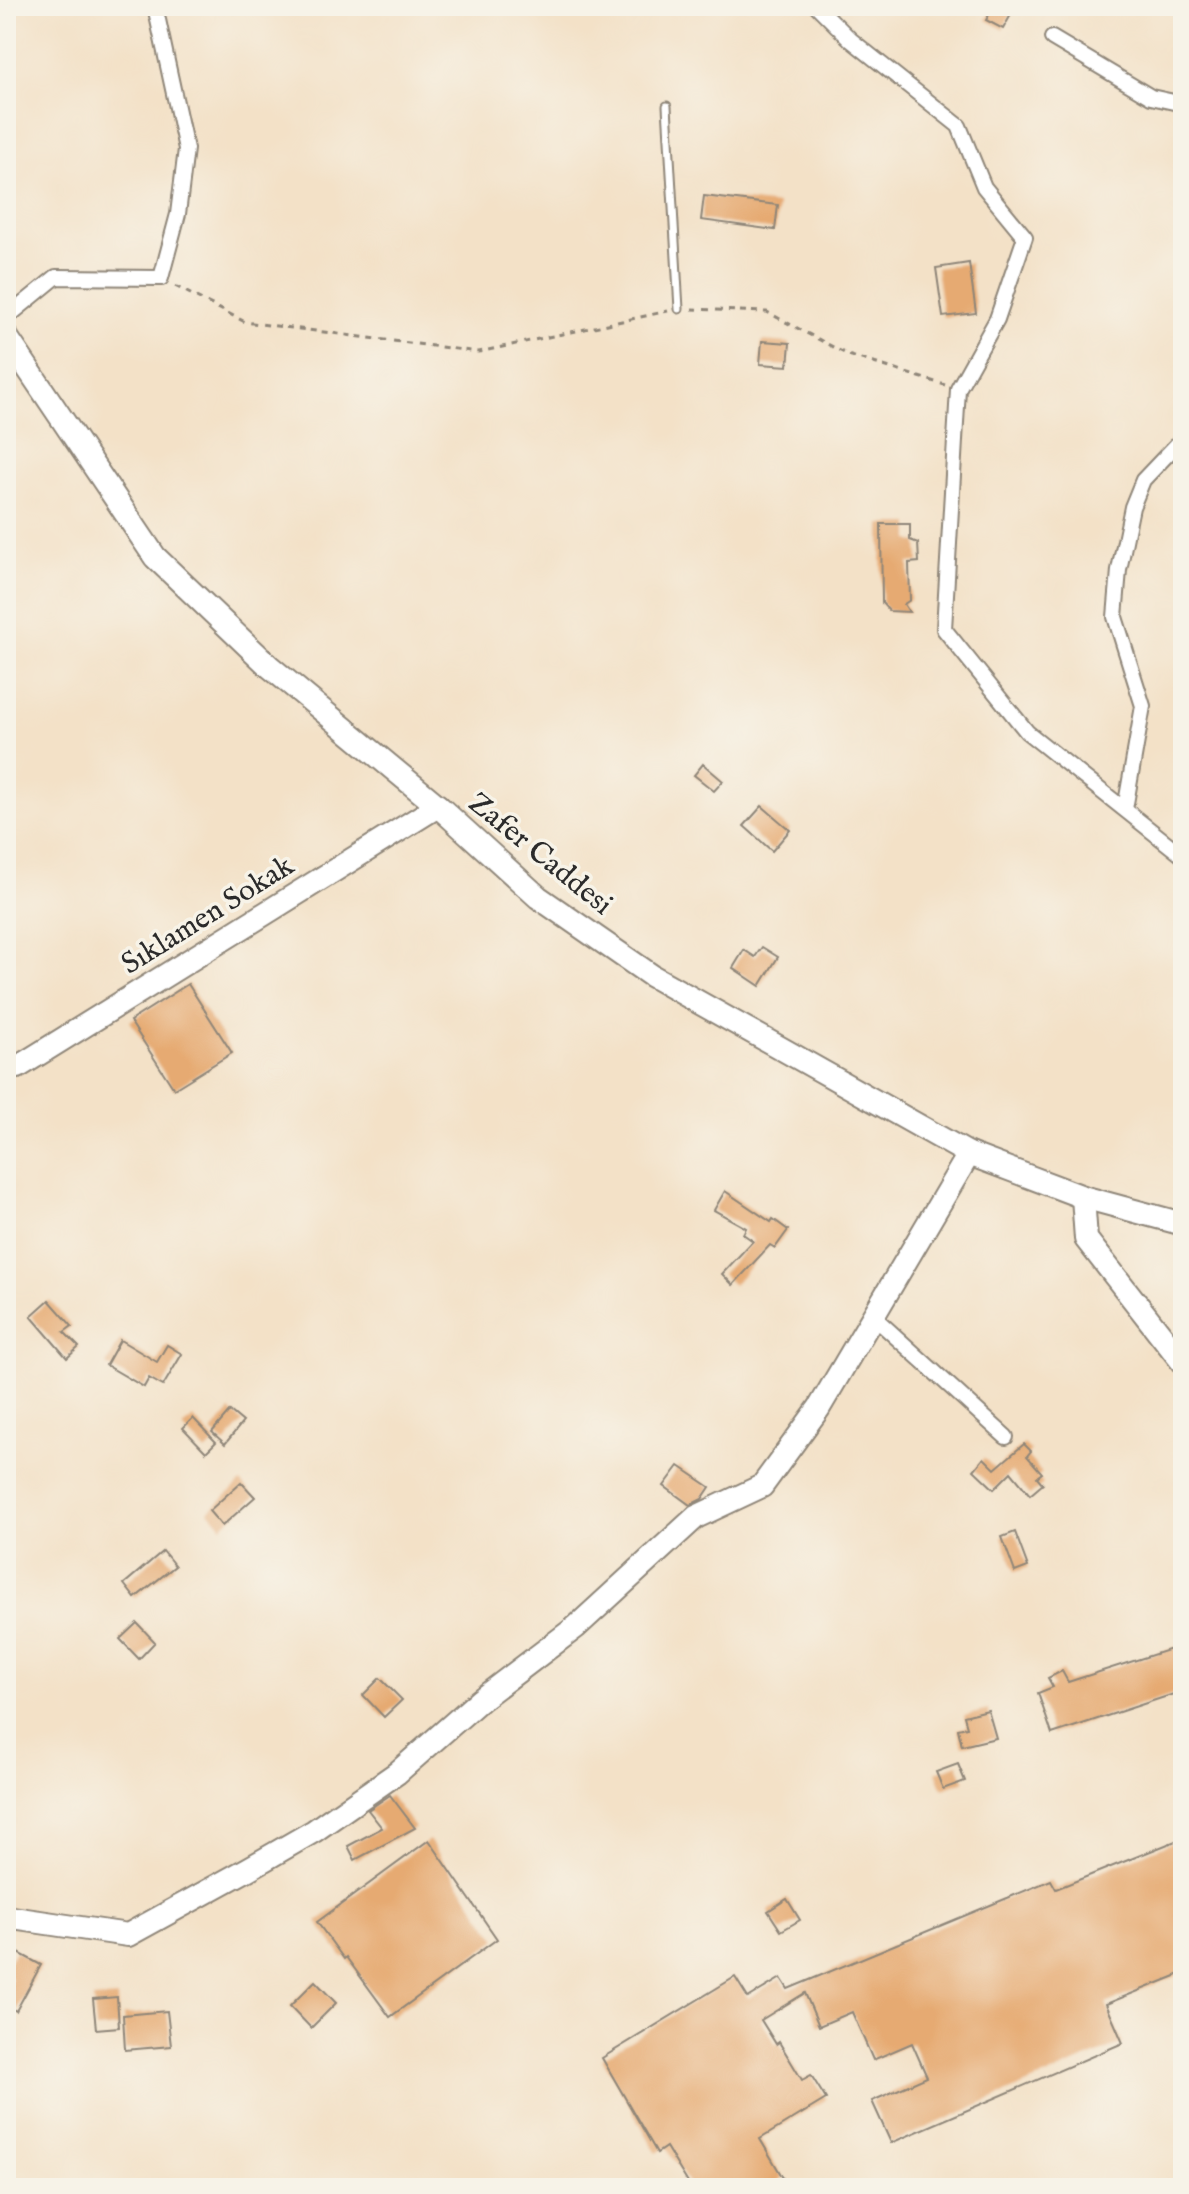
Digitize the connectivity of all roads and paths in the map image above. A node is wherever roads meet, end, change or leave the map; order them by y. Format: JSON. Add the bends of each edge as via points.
{"nodes":[{"id":1,"x":155,"y":6,"type":"edge"},
{"id":2,"x":817,"y":6,"type":"edge"},
{"id":3,"x":1052,"y":38,"type":"dead end"},
{"id":4,"x":1183,"y":104,"type":"edge"},
{"id":5,"x":667,"y":106,"type":"dead end"},
{"id":6,"x":161,"y":278,"type":"junction"},
{"id":7,"x":679,"y":309,"type":"junction"},
{"id":8,"x":6,"y":318,"type":"edge"},
{"id":9,"x":6,"y":336,"type":"edge"},
{"id":10,"x":958,"y":389,"type":"junction"},
{"id":11,"x":1183,"y":438,"type":"edge"},
{"id":12,"x":438,"y":806,"type":"junction"},
{"id":13,"x":1125,"y":809,"type":"junction"},
{"id":14,"x":1183,"y":856,"type":"edge"},
{"id":15,"x":10,"y":1071,"type":"edge"},
{"id":16,"x":969,"y":1154,"type":"junction"},
{"id":17,"x":1083,"y":1197,"type":"junction"},
{"id":18,"x":1183,"y":1224,"type":"edge"},
{"id":19,"x":875,"y":1318,"type":"junction"},
{"id":20,"x":1183,"y":1363,"type":"edge"},
{"id":21,"x":1006,"y":1437,"type":"dead end"},
{"id":22,"x":6,"y":1917,"type":"edge"}],
"edges":[{"from":1,"to":6,"type":"street","via":[[186,149],[178,214]]},
{"from":2,"to":10,"type":"street","via":[[851,40],[959,126],[984,187],[1025,237],[997,319]]},
{"from":3,"to":4,"type":"street","via":[[1151,97]]},
{"from":5,"to":7,"type":"lane"},
{"from":6,"to":7,"type":"path","via":[[245,322],[479,352]]},
{"from":6,"to":8,"type":"street","via":[[56,277]]},
{"from":7,"to":10,"type":"path","via":[[767,312],[848,355]]},
{"from":9,"to":12,"type":"street","name":"Zafer Caddesi","via":[[155,557],[269,666]]},
{"from":10,"to":13,"type":"street","via":[[944,629],[1027,732]]},
{"from":11,"to":13,"type":"street","via":[[1143,480],[1119,570],[1115,617],[1143,706]]},
{"from":12,"to":15,"type":"street","name":"Sıklamen Sokak"},
{"from":12,"to":16,"type":"street","name":"Zafer Caddesi","via":[[538,897],[652,976]]},
{"from":13,"to":14,"type":"street"},
{"from":16,"to":17,"type":"street","name":"Zafer Caddesi"},
{"from":16,"to":19,"type":"street"},
{"from":17,"to":18,"type":"street","name":"Zafer Caddesi"},
{"from":17,"to":20,"type":"street","via":[[1086,1239]]},
{"from":19,"to":21,"type":"street"},
{"from":19,"to":22,"type":"street","via":[[762,1486],[696,1517],[576,1627],[480,1700],[397,1773],[314,1831],[128,1935]]}]}
